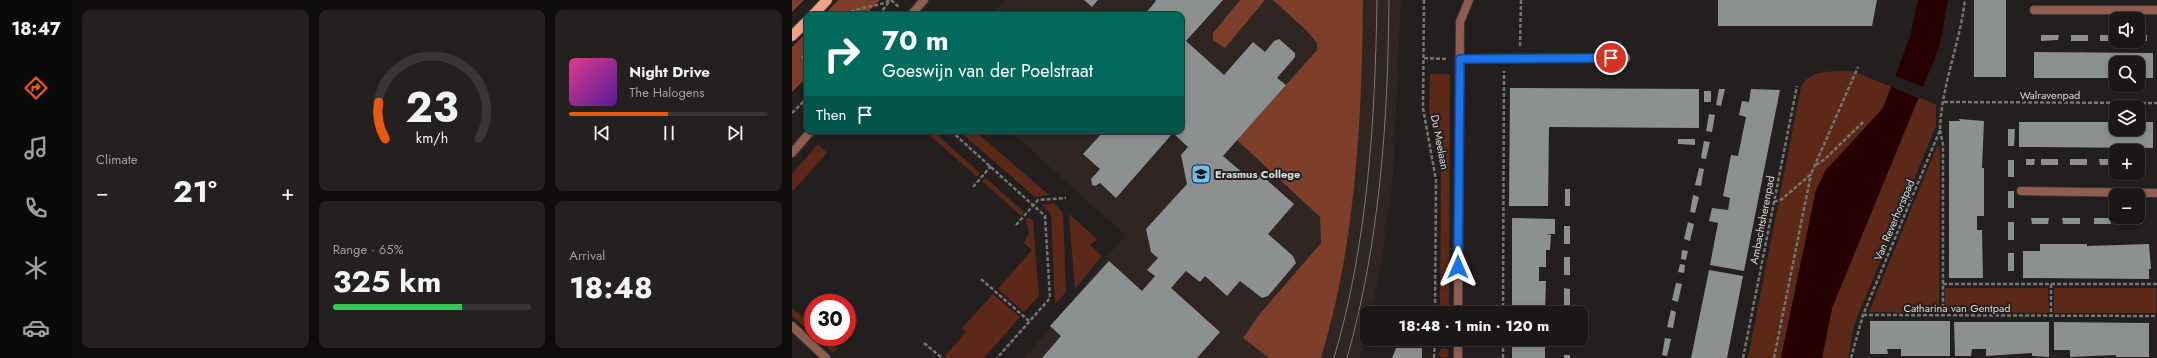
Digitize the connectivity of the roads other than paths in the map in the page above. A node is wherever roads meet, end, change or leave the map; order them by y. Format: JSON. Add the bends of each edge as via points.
{"nodes":[{"id":1,"x":924,"y":0,"type":"edge"},
{"id":2,"x":1469,"y":0,"type":"edge"},
{"id":3,"x":827,"y":1,"type":"edge"},
{"id":4,"x":2034,"y":10,"type":"dead end"},
{"id":5,"x":2157,"y":10,"type":"edge"},
{"id":6,"x":816,"y":12,"type":"edge"},
{"id":7,"x":914,"y":12,"type":"edge"},
{"id":8,"x":804,"y":24,"type":"edge"},
{"id":9,"x":792,"y":36,"type":"edge"},
{"id":10,"x":1626,"y":58,"type":"dead end"},
{"id":11,"x":1460,"y":59,"type":"junction"},
{"id":12,"x":808,"y":134,"type":"edge"},
{"id":13,"x":792,"y":153,"type":"edge"},
{"id":14,"x":2020,"y":190,"type":"dead end"},
{"id":15,"x":2157,"y":193,"type":"edge"},
{"id":16,"x":1458,"y":306,"type":"edge"},
{"id":17,"x":792,"y":326,"type":"edge"},
{"id":18,"x":1458,"y":346,"type":"edge"},
{"id":19,"x":826,"y":358,"type":"edge"},
{"id":20,"x":1458,"y":358,"type":"edge"}],
"edges":[{"from":1,"to":7,"type":"street"},
{"from":2,"to":11,"type":"street","name":"Du Meelaan","via":[[1460,22]]},
{"from":3,"to":6,"type":"main road"},
{"from":4,"to":5,"type":"street"},
{"from":8,"to":9,"type":"main road"},
{"from":10,"to":11,"type":"street"},
{"from":11,"to":16,"type":"street","name":"Du Meelaan"},
{"from":12,"to":13,"type":"street"},
{"from":14,"to":15,"type":"street"},
{"from":17,"to":19,"type":"street"},
{"from":18,"to":20,"type":"street"}]}
